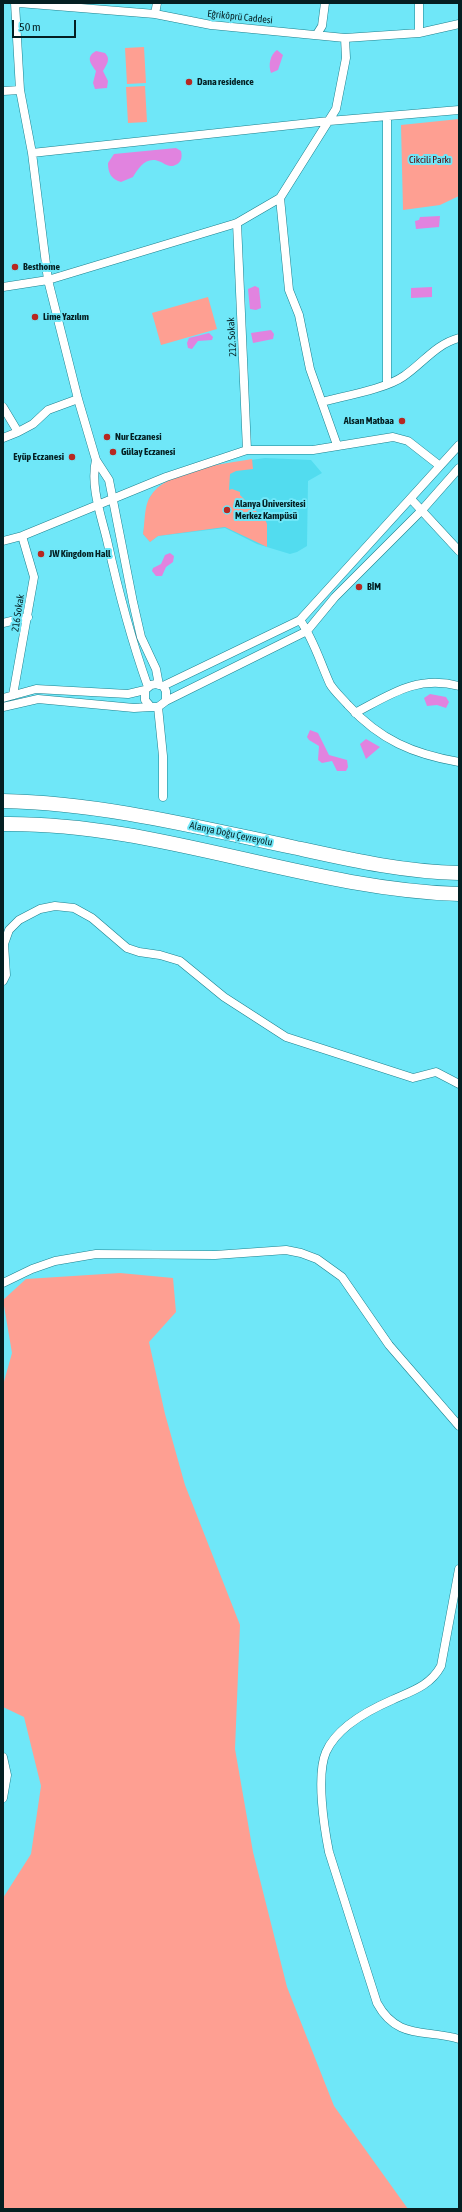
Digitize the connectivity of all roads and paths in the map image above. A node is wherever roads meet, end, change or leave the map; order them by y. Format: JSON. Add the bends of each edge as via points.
{"nodes":[{"id":1,"x":15,"y":3,"type":"edge"},
{"id":2,"x":19,"y":3,"type":"edge"},
{"id":3,"x":157,"y":3,"type":"edge"},
{"id":4,"x":325,"y":3,"type":"edge"},
{"id":5,"x":419,"y":3,"type":"edge"},
{"id":6,"x":155,"y":14,"type":"junction"},
{"id":7,"x":459,"y":24,"type":"edge"},
{"id":8,"x":419,"y":33,"type":"junction"},
{"id":9,"x":317,"y":34,"type":"junction"},
{"id":10,"x":345,"y":38,"type":"junction"},
{"id":11,"x":20,"y":90,"type":"junction"},
{"id":12,"x":3,"y":91,"type":"edge"},
{"id":13,"x":459,"y":110,"type":"edge"},
{"id":14,"x":387,"y":118,"type":"junction"},
{"id":15,"x":329,"y":121,"type":"junction"},
{"id":16,"x":32,"y":153,"type":"junction"},
{"id":17,"x":280,"y":198,"type":"junction"},
{"id":18,"x":237,"y":223,"type":"junction"},
{"id":19,"x":48,"y":280,"type":"junction"},
{"id":20,"x":3,"y":287,"type":"edge"},
{"id":21,"x":459,"y":338,"type":"edge"},
{"id":22,"x":387,"y":384,"type":"junction"},
{"id":23,"x":78,"y":399,"type":"junction"},
{"id":24,"x":322,"y":402,"type":"junction"},
{"id":25,"x":3,"y":407,"type":"edge"},
{"id":26,"x":18,"y":432,"type":"junction"},
{"id":27,"x":3,"y":438,"type":"edge"},
{"id":28,"x":337,"y":445,"type":"junction"},
{"id":29,"x":459,"y":445,"type":"edge"},
{"id":30,"x":248,"y":450,"type":"junction"},
{"id":31,"x":96,"y":460,"type":"junction"},
{"id":32,"x":440,"y":466,"type":"junction"},
{"id":33,"x":459,"y":468,"type":"edge"},
{"id":34,"x":411,"y":499,"type":"junction"},
{"id":35,"x":113,"y":500,"type":"junction"},
{"id":36,"x":98,"y":503,"type":"junction"},
{"id":37,"x":422,"y":510,"type":"junction"},
{"id":38,"x":22,"y":536,"type":"junction"},
{"id":39,"x":3,"y":541,"type":"edge"},
{"id":40,"x":459,"y":551,"type":"edge"},
{"id":41,"x":28,"y":617,"type":"junction"},
{"id":42,"x":300,"y":620,"type":"junction"},
{"id":43,"x":3,"y":623,"type":"edge"},
{"id":44,"x":307,"y":631,"type":"junction"},
{"id":45,"x":161,"y":686,"type":"junction"},
{"id":46,"x":459,"y":686,"type":"edge"},
{"id":47,"x":147,"y":689,"type":"junction"},
{"id":48,"x":13,"y":695,"type":"junction"},
{"id":49,"x":3,"y":698,"type":"edge"},
{"id":50,"x":166,"y":701,"type":"junction"},
{"id":51,"x":3,"y":707,"type":"edge"},
{"id":52,"x":155,"y":707,"type":"junction"},
{"id":53,"x":356,"y":713,"type":"junction"},
{"id":54,"x":459,"y":762,"type":"edge"},
{"id":55,"x":164,"y":797,"type":"dead end"},
{"id":56,"x":3,"y":802,"type":"edge"},
{"id":57,"x":3,"y":824,"type":"edge"},
{"id":58,"x":459,"y":873,"type":"edge"},
{"id":59,"x":459,"y":894,"type":"edge"},
{"id":60,"x":3,"y":981,"type":"edge"},
{"id":61,"x":459,"y":1084,"type":"edge"},
{"id":62,"x":3,"y":1283,"type":"edge"},
{"id":63,"x":459,"y":1426,"type":"edge"},
{"id":64,"x":459,"y":1569,"type":"edge"},
{"id":65,"x":3,"y":1757,"type":"edge"},
{"id":66,"x":3,"y":1798,"type":"edge"},
{"id":67,"x":459,"y":2040,"type":"edge"}],
"edges":[{"from":1,"to":11,"type":"street"},
{"from":2,"to":6,"type":"street","name":"Eğriköprü Caddesi"},
{"from":3,"to":6,"type":"street"},
{"from":4,"to":9,"type":"street","via":[[322,26]]},
{"from":5,"to":8,"type":"street"},
{"from":6,"to":9,"type":"street","name":"Eğriköprü Caddesi","via":[[211,24]]},
{"from":7,"to":8,"type":"street","name":"Eğriköprü Caddesi"},
{"from":8,"to":10,"type":"street","name":"Eğriköprü Caddesi"},
{"from":9,"to":10,"type":"street","name":"Eğriköprü Caddesi"},
{"from":10,"to":15,"type":"street","via":[[346,58],[336,109]]},
{"from":11,"to":12,"type":"street"},
{"from":11,"to":16,"type":"street"},
{"from":13,"to":14,"type":"street"},
{"from":14,"to":15,"type":"street"},
{"from":14,"to":22,"type":"street"},
{"from":15,"to":16,"type":"street"},
{"from":15,"to":17,"type":"street"},
{"from":16,"to":19,"type":"street"},
{"from":17,"to":18,"type":"street"},
{"from":17,"to":24,"type":"street","via":[[289,290],[299,315],[310,369]]},
{"from":18,"to":19,"type":"street"},
{"from":18,"to":30,"type":"street","name":"212. Sokak"},
{"from":19,"to":20,"type":"street"},
{"from":19,"to":23,"type":"street"},
{"from":21,"to":22,"type":"street","via":[[447,342],[404,377]]},
{"from":22,"to":24,"type":"street"},
{"from":23,"to":26,"type":"street","via":[[48,410],[33,424]]},
{"from":23,"to":31,"type":"street"},
{"from":24,"to":28,"type":"street"},
{"from":25,"to":26,"type":"street"},
{"from":26,"to":27,"type":"street"},
{"from":28,"to":30,"type":"street","via":[[313,450]]},
{"from":28,"to":32,"type":"street","via":[[377,438],[401,438]]},
{"from":29,"to":32,"type":"street"},
{"from":30,"to":35,"type":"street","via":[[166,477]]},
{"from":31,"to":35,"type":"street","via":[[109,480]]},
{"from":31,"to":36,"type":"street","via":[[93,473]]},
{"from":32,"to":34,"type":"street"},
{"from":33,"to":37,"type":"street"},
{"from":34,"to":37,"type":"street"},
{"from":34,"to":42,"type":"street"},
{"from":35,"to":36,"type":"street"},
{"from":35,"to":45,"type":"street","via":[[142,637]]},
{"from":36,"to":38,"type":"street"},
{"from":36,"to":47,"type":"street","via":[[132,640]]},
{"from":37,"to":40,"type":"street"},
{"from":37,"to":44,"type":"street","via":[[335,597]]},
{"from":38,"to":39,"type":"street"},
{"from":38,"to":41,"type":"street","name":"216 Sokak","via":[[34,577]]},
{"from":41,"to":43,"type":"street"},
{"from":41,"to":48,"type":"street","name":"216 Sokak"},
{"from":42,"to":44,"type":"street"},
{"from":42,"to":45,"type":"street"},
{"from":44,"to":50,"type":"street"},
{"from":44,"to":53,"type":"street","via":[[331,686]]},
{"from":45,"to":47,"type":"street","via":[[154,684]]},
{"from":45,"to":50,"type":"street","via":[[167,694]]},
{"from":46,"to":53,"type":"street","via":[[441,682],[402,688]]},
{"from":47,"to":48,"type":"street","via":[[120,695],[36,689]]},
{"from":47,"to":52,"type":"street","via":[[145,700]]},
{"from":48,"to":49,"type":"street"},
{"from":50,"to":52,"type":"street"},
{"from":51,"to":52,"type":"street","via":[[38,699],[134,708]]},
{"from":52,"to":55,"type":"street","via":[[163,756]]},
{"from":53,"to":54,"type":"street","via":[[374,730],[396,744],[431,757]]},
{"from":56,"to":58,"type":"highway","name":"Alanya Doğu Çevreyolu","via":[[43,802],[133,814],[403,869]]},
{"from":57,"to":59,"type":"highway","via":[[113,833],[349,882],[404,891]]},
{"from":60,"to":61,"type":"street","via":[[6,975],[4,944],[9,930],[19,920],[40,909],[54,906],[74,908],[92,918],[127,948],[180,962],[224,997],[286,1037],[413,1078],[436,1072]]},
{"from":62,"to":63,"type":"street","via":[[55,1261],[96,1254],[215,1255],[286,1250],[301,1252],[322,1262],[342,1277],[388,1345]]},
{"from":64,"to":67,"type":"street","via":[[441,1666],[436,1674],[422,1687],[379,1706],[348,1726],[326,1751],[322,1766],[324,1828],[329,1852],[377,2003],[388,2019],[406,2030]]},
{"from":65,"to":66,"type":"street","via":[[7,1775]]}]}
